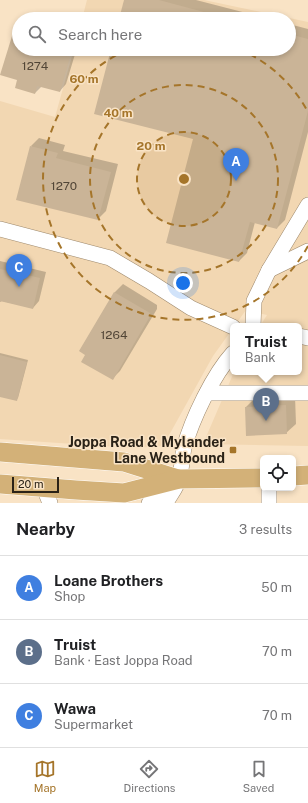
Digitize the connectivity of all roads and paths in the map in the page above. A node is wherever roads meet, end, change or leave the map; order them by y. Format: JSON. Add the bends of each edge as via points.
{"nodes":[{"id":1,"x":308,"y":205,"type":"edge"},
{"id":2,"x":0,"y":228,"type":"edge"},
{"id":3,"x":308,"y":251,"type":"edge"},
{"id":4,"x":269,"y":270,"type":"junction"},
{"id":5,"x":253,"y":323,"type":"edge"},
{"id":6,"x":230,"y":326,"type":"edge"},
{"id":7,"x":230,"y":356,"type":"edge"},
{"id":8,"x":207,"y":393,"type":"junction"},
{"id":9,"x":308,"y":393,"type":"edge"},
{"id":10,"x":0,"y":452,"type":"edge"},
{"id":11,"x":308,"y":475,"type":"edge"},
{"id":12,"x":296,"y":476,"type":"edge"},
{"id":13,"x":260,"y":478,"type":"edge"},
{"id":14,"x":179,"y":479,"type":"junction"},
{"id":15,"x":0,"y":484,"type":"edge"},
{"id":16,"x":269,"y":491,"type":"edge"},
{"id":17,"x":47,"y":496,"type":"edge"},
{"id":18,"x":149,"y":503,"type":"edge"},
{"id":19,"x":166,"y":503,"type":"edge"},
{"id":20,"x":269,"y":503,"type":"edge"}],
"edges":[{"from":1,"to":4,"type":"street"},
{"from":2,"to":6,"type":"street","via":[[110,258],[191,308]]},
{"from":3,"to":4,"type":"street"},
{"from":4,"to":5,"type":"street","via":[[254,301]]},
{"from":7,"to":8,"type":"street"},
{"from":8,"to":9,"type":"street"},
{"from":8,"to":14,"type":"street","via":[[184,448]]},
{"from":10,"to":14,"type":"main road","via":[[124,462]]},
{"from":11,"to":12,"type":"main road"},
{"from":13,"to":14,"type":"main road"},
{"from":14,"to":17,"type":"main road","via":[[124,493]]},
{"from":14,"to":18,"type":"street"},
{"from":14,"to":19,"type":"street"},
{"from":15,"to":17,"type":"main road"},
{"from":16,"to":20,"type":"street"}]}
